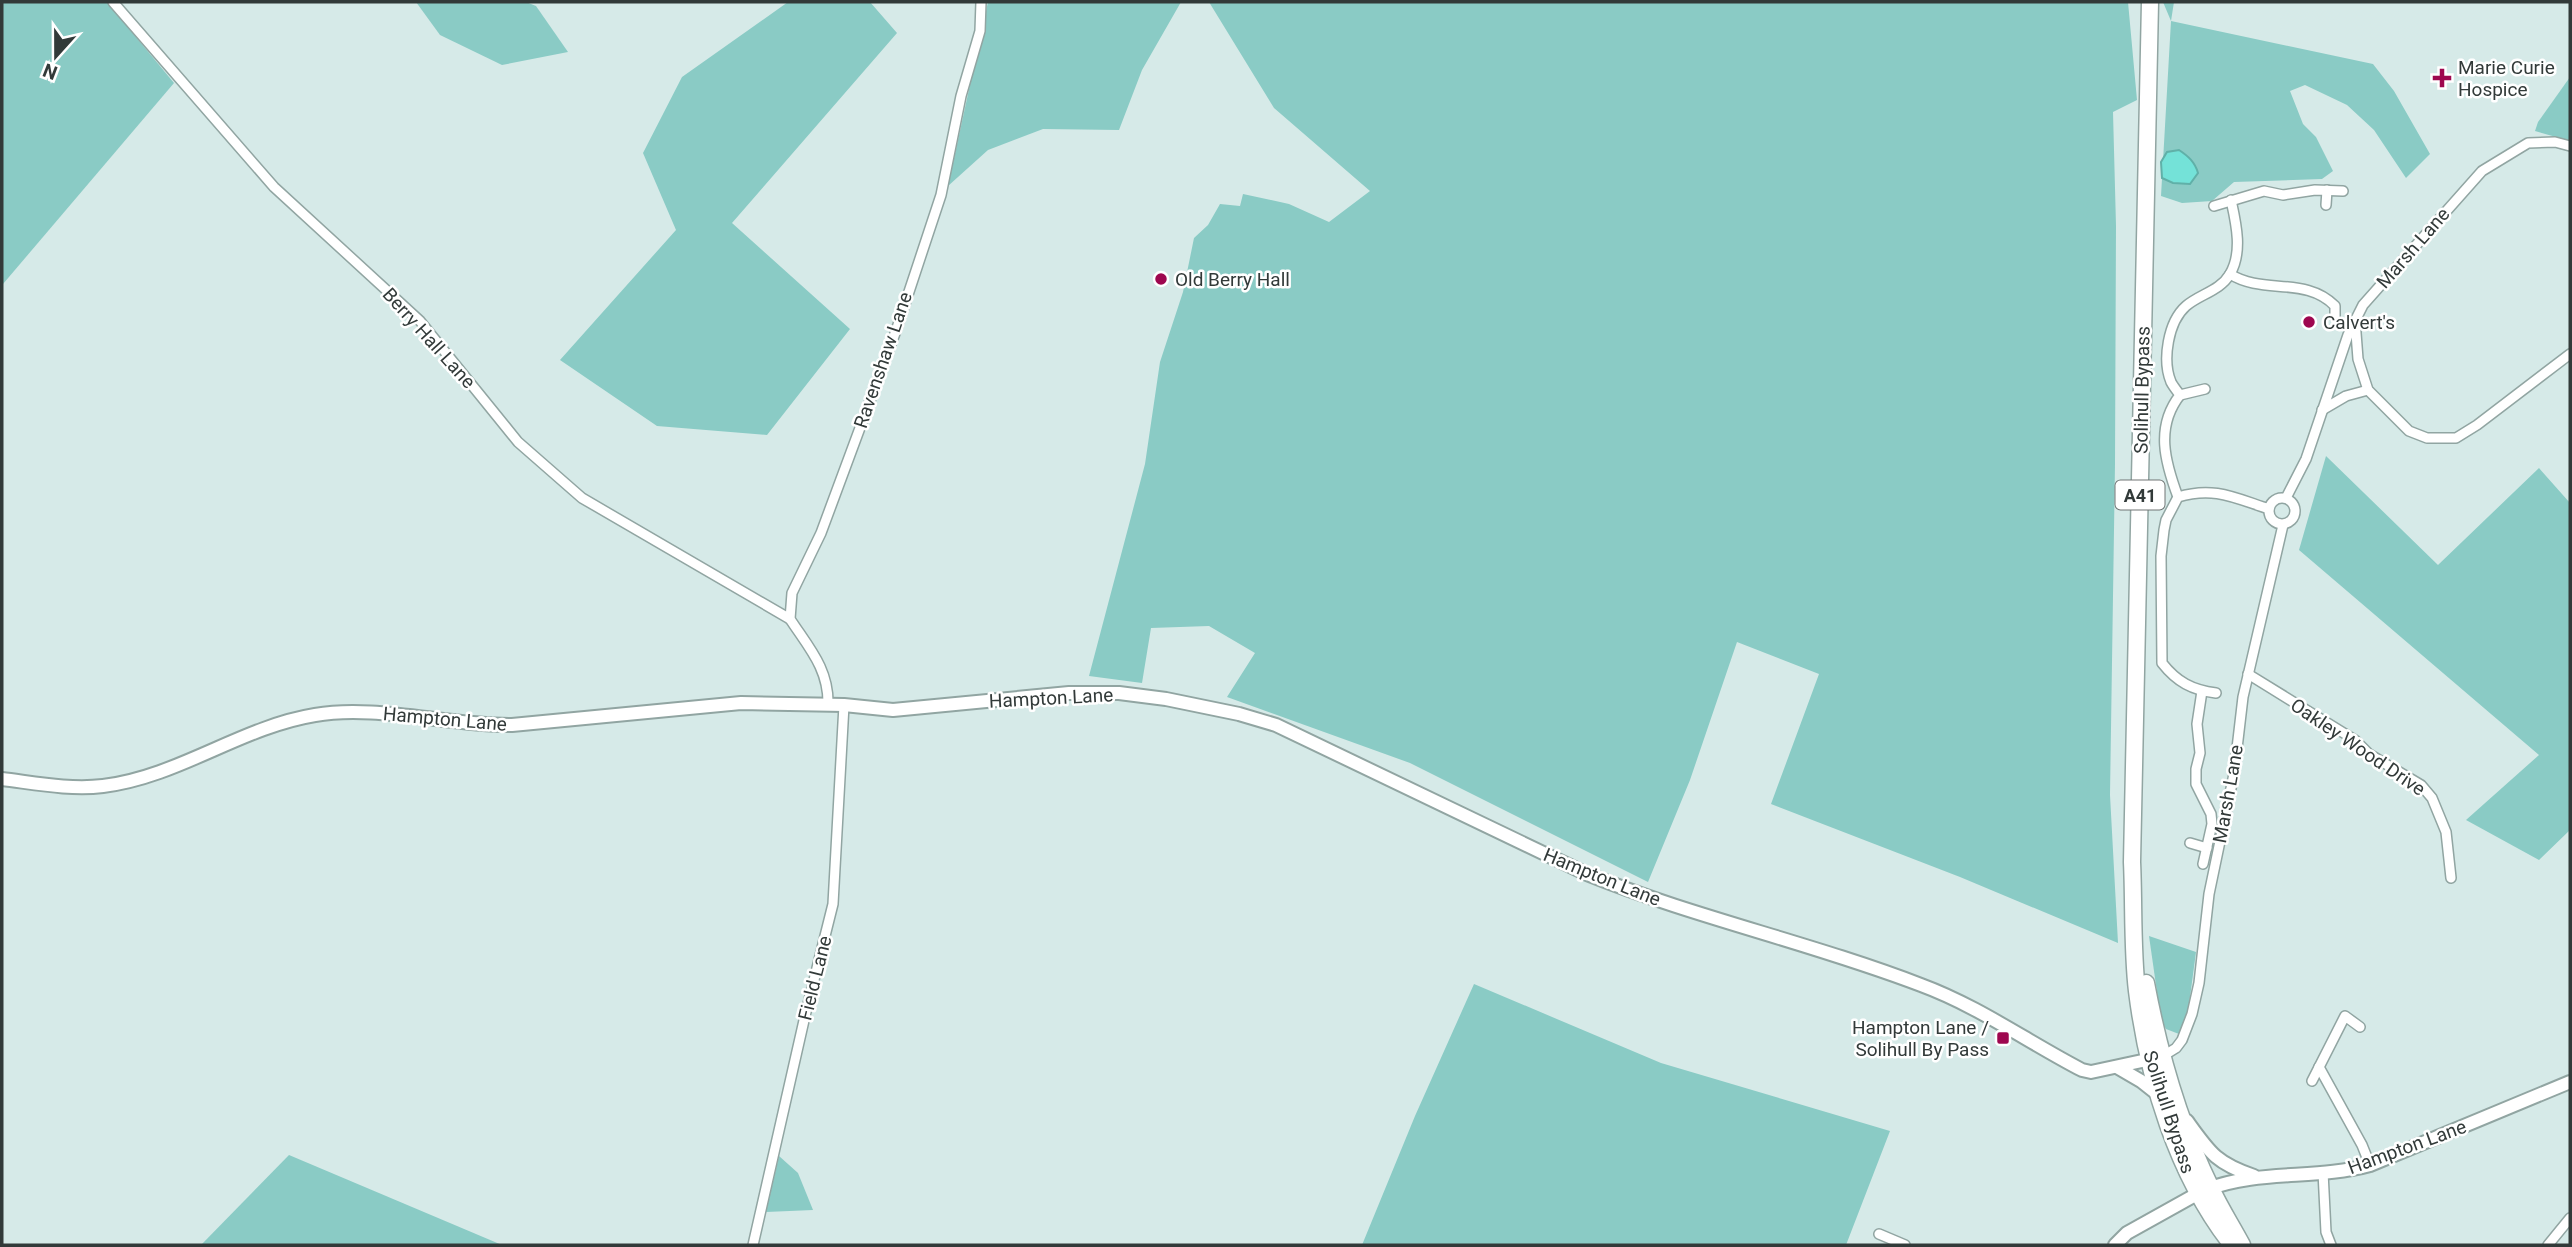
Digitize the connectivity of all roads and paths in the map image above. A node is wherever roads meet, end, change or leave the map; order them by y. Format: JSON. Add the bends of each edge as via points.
{"nodes":[{"id":1,"x":113,"y":2,"type":"edge"},
{"id":2,"x":981,"y":2,"type":"edge"},
{"id":3,"x":2142,"y":2,"type":"edge"},
{"id":4,"x":2150,"y":2,"type":"edge"},
{"id":5,"x":2147,"y":64,"type":"junction"},
{"id":6,"x":2570,"y":146,"type":"edge"},
{"id":7,"x":2327,"y":190,"type":"junction"},
{"id":8,"x":2343,"y":191,"type":"dead end"},
{"id":9,"x":2231,"y":200,"type":"junction"},
{"id":10,"x":2326,"y":205,"type":"dead end"},
{"id":11,"x":2214,"y":206,"type":"dead end"},
{"id":12,"x":2230,"y":274,"type":"junction"},
{"id":13,"x":2346,"y":298,"type":"dead end"},
{"id":14,"x":2335,"y":306,"type":"junction"},
{"id":15,"x":2335,"y":317,"type":"dead end"},
{"id":16,"x":2355,"y":320,"type":"junction"},
{"id":17,"x":2570,"y":354,"type":"edge"},
{"id":18,"x":2205,"y":389,"type":"dead end"},
{"id":19,"x":2368,"y":390,"type":"junction"},
{"id":20,"x":2180,"y":395,"type":"junction"},
{"id":21,"x":2322,"y":411,"type":"junction"},
{"id":22,"x":2178,"y":497,"type":"junction"},
{"id":23,"x":2286,"y":498,"type":"junction"},
{"id":24,"x":2269,"y":509,"type":"junction"},
{"id":25,"x":2283,"y":525,"type":"junction"},
{"id":26,"x":790,"y":619,"type":"junction"},
{"id":27,"x":2248,"y":674,"type":"junction"},
{"id":28,"x":2202,"y":691,"type":"junction"},
{"id":29,"x":2216,"y":693,"type":"dead end"},
{"id":30,"x":828,"y":705,"type":"junction"},
{"id":31,"x":844,"y":705,"type":"junction"},
{"id":32,"x":2,"y":779,"type":"edge"},
{"id":33,"x":2190,"y":843,"type":"dead end"},
{"id":34,"x":2207,"y":848,"type":"junction"},
{"id":35,"x":2203,"y":864,"type":"dead end"},
{"id":36,"x":2451,"y":878,"type":"dead end"},
{"id":37,"x":2360,"y":1027,"type":"dead end"},
{"id":38,"x":2156,"y":1058,"type":"junction"},
{"id":39,"x":2319,"y":1067,"type":"junction"},
{"id":40,"x":2117,"y":1068,"type":"junction"},
{"id":41,"x":2312,"y":1081,"type":"dead end"},
{"id":42,"x":2570,"y":1082,"type":"edge"},
{"id":43,"x":2160,"y":1096,"type":"junction"},
{"id":44,"x":2181,"y":1112,"type":"junction"},
{"id":45,"x":2370,"y":1165,"type":"junction"},
{"id":46,"x":2323,"y":1172,"type":"junction"},
{"id":47,"x":2255,"y":1176,"type":"junction"},
{"id":48,"x":2204,"y":1191,"type":"junction"},
{"id":49,"x":2570,"y":1217,"type":"edge"},
{"id":50,"x":1879,"y":1234,"type":"dead end"},
{"id":51,"x":752,"y":1245,"type":"edge"},
{"id":52,"x":1905,"y":1245,"type":"edge"},
{"id":53,"x":2115,"y":1245,"type":"edge"},
{"id":54,"x":2232,"y":1245,"type":"edge"},
{"id":55,"x":2242,"y":1245,"type":"edge"},
{"id":56,"x":2330,"y":1245,"type":"edge"},
{"id":57,"x":2548,"y":1245,"type":"edge"}],
"edges":[{"from":1,"to":26,"type":"street","name":"Berry Hall Lane","via":[[274,187],[419,321],[518,442],[582,498]]},
{"from":2,"to":26,"type":"street","name":"Ravenshaw Lane","via":[[980,31],[941,195],[830,508],[792,593]]},
{"from":3,"to":5,"type":"highway","name":"Solihull Bypass","number":"A41"},
{"from":4,"to":5,"type":"highway","name":"Solihull Bypass","number":"A41"},
{"from":5,"to":38,"type":"highway","name":"Solihull Bypass","number":"A41","via":[[2132,848],[2134,926]]},
{"from":6,"to":16,"type":"street","name":"Marsh Lane","via":[[2528,143],[2482,171]]},
{"from":7,"to":8,"type":"street"},
{"from":7,"to":9,"type":"street","via":[[2283,195],[2264,191]]},
{"from":7,"to":10,"type":"street"},
{"from":9,"to":11,"type":"street"},
{"from":9,"to":12,"type":"street","via":[[2237,239]]},
{"from":12,"to":14,"type":"street","via":[[2255,284],[2312,290]]},
{"from":12,"to":20,"type":"street","via":[[2186,306],[2172,331],[2167,368]]},
{"from":13,"to":14,"type":"street"},
{"from":14,"to":15,"type":"street"},
{"from":16,"to":19,"type":"street","via":[[2358,359]]},
{"from":16,"to":21,"type":"street","name":"Marsh Lane"},
{"from":17,"to":19,"type":"street","via":[[2456,438],[2427,439],[2409,431]]},
{"from":18,"to":20,"type":"street"},
{"from":19,"to":21,"type":"street","via":[[2346,396]]},
{"from":20,"to":22,"type":"street","via":[[2165,428],[2167,466]]},
{"from":21,"to":23,"type":"street","name":"Marsh Lane","via":[[2306,459]]},
{"from":22,"to":24,"type":"street","via":[[2207,491]]},
{"from":22,"to":28,"type":"street","via":[[2164,530],[2161,556],[2162,663],[2180,682]]},
{"from":23,"to":24,"type":"street","via":[[2278,498]]},
{"from":23,"to":25,"type":"street","via":[[2296,508],[2295,516]]},
{"from":24,"to":25,"type":"street","via":[[2270,517]]},
{"from":25,"to":27,"type":"street","name":"Marsh Lane"},
{"from":26,"to":30,"type":"street","via":[[816,656],[828,684]]},
{"from":27,"to":36,"type":"street","name":"Oakley Wood Drive","via":[[2421,785],[2432,797],[2446,832]]},
{"from":27,"to":38,"type":"street","name":"Marsh Lane","via":[[2192,1014],[2176,1048]]},
{"from":28,"to":29,"type":"street"},
{"from":28,"to":34,"type":"street","via":[[2196,784],[2211,814]]},
{"from":30,"to":31,"type":"main road","name":"Hampton Lane"},
{"from":30,"to":32,"type":"main road","name":"Hampton Lane","via":[[741,703],[512,725],[354,712],[316,714],[124,782],[71,787]]},
{"from":31,"to":40,"type":"main road","name":"Hampton Lane","via":[[893,710],[1032,695],[1119,693],[1264,721],[1636,894],[1924,986],[1972,1007],[2082,1070]]},
{"from":31,"to":51,"type":"street","name":"Field Lane","via":[[833,904]]},
{"from":33,"to":34,"type":"street"},
{"from":34,"to":35,"type":"street"},
{"from":37,"to":39,"type":"street","via":[[2345,1016]]},
{"from":38,"to":40,"type":"main road","name":"Hampton Lane"},
{"from":38,"to":43,"type":"highway","name":"Solihull Bypass","number":"A41"},
{"from":38,"to":44,"type":"highway","name":"Solihull Bypass","number":"A41"},
{"from":39,"to":41,"type":"street"},
{"from":39,"to":45,"type":"street"},
{"from":40,"to":43,"type":"main road"},
{"from":42,"to":45,"type":"main road","name":"Hampton Lane"},
{"from":43,"to":48,"type":"highway","name":"Solihull Bypass","number":"A41"},
{"from":44,"to":47,"type":"main road","via":[[2215,1158]]},
{"from":44,"to":48,"type":"highway","name":"Solihull Bypass","number":"A41"},
{"from":45,"to":46,"type":"main road","name":"Hampton Lane"},
{"from":46,"to":47,"type":"main road","name":"Hampton Lane"},
{"from":46,"to":56,"type":"street"},
{"from":47,"to":48,"type":"main road","name":"Hampton Lane"},
{"from":48,"to":53,"type":"main road","name":"Hampton Lane","via":[[2127,1233]]},
{"from":48,"to":54,"type":"highway","name":"Solihull Bypass","number":"A41"},
{"from":48,"to":55,"type":"highway","name":"Solihull Bypass","number":"A41"},
{"from":49,"to":57,"type":"street"},
{"from":50,"to":52,"type":"street"}]}
